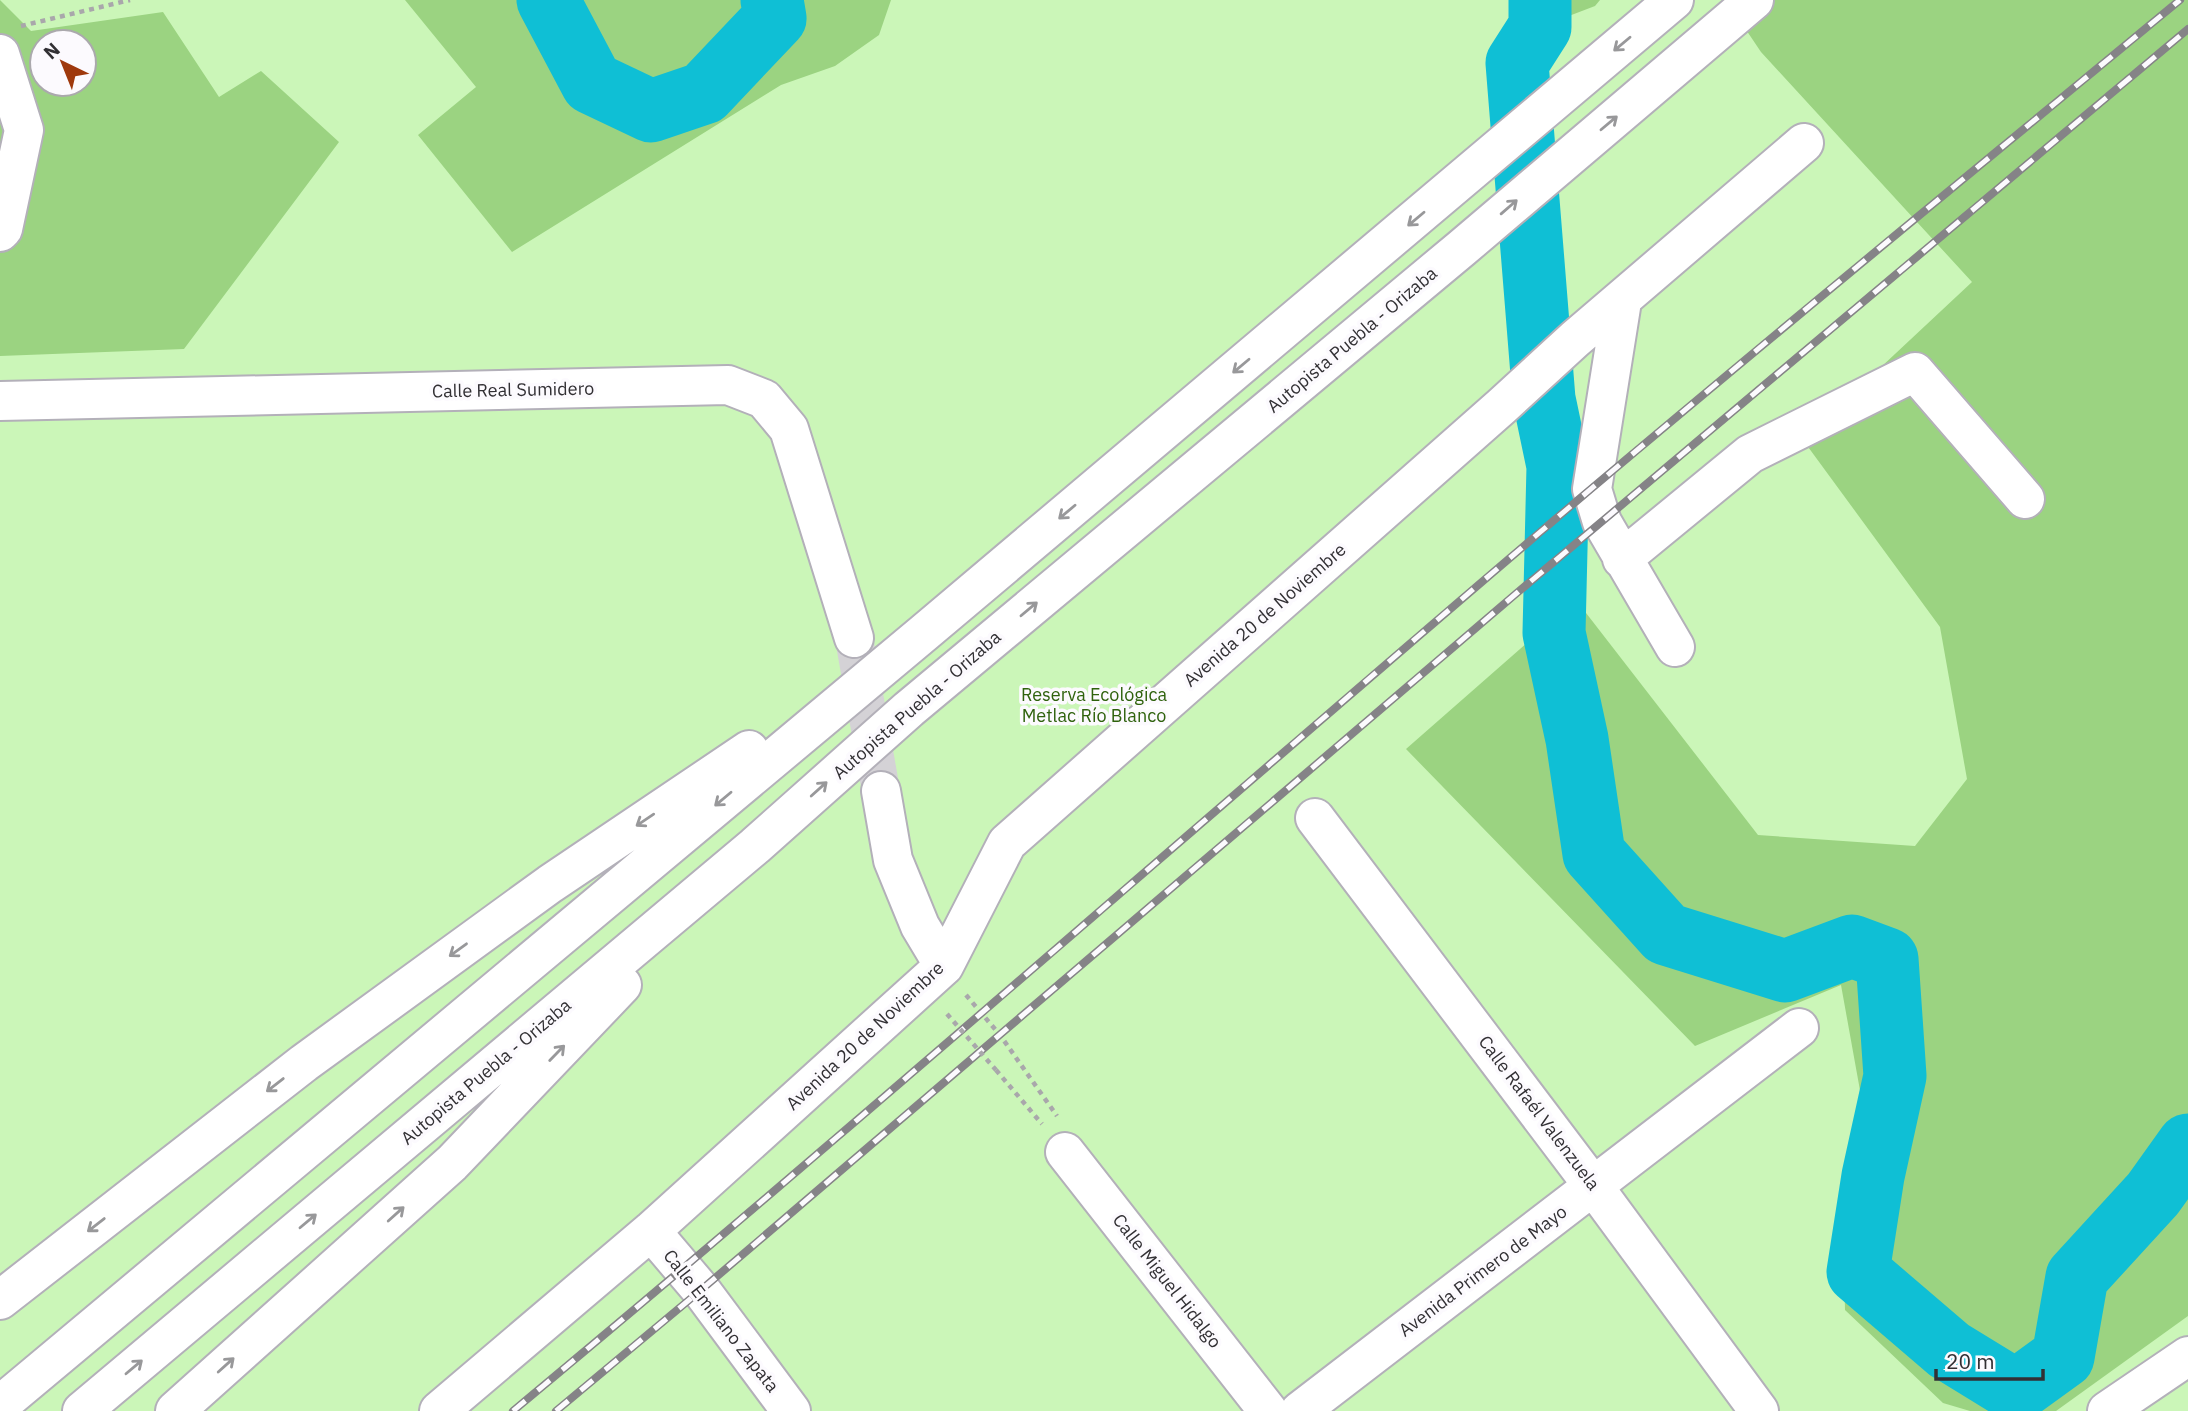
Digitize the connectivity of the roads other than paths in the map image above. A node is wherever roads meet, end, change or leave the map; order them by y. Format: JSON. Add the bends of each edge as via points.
{"nodes":[{"id":1,"x":1674,"y":0,"type":"edge"},
{"id":2,"x":1754,"y":0,"type":"edge"},
{"id":3,"x":6,"y":41,"type":"edge"},
{"id":4,"x":1804,"y":143,"type":"dead end"},
{"id":5,"x":0,"y":232,"type":"edge"},
{"id":6,"x":1622,"y":301,"type":"junction"},
{"id":7,"x":0,"y":401,"type":"edge"},
{"id":8,"x":2025,"y":499,"type":"dead end"},
{"id":9,"x":1622,"y":559,"type":"junction"},
{"id":10,"x":925,"y":632,"type":"junction"},
{"id":11,"x":854,"y":638,"type":"tunnel mouth"},
{"id":12,"x":1675,"y":647,"type":"dead end"},
{"id":13,"x":881,"y":791,"type":"tunnel mouth"},
{"id":14,"x":1315,"y":818,"type":"dead end"},
{"id":15,"x":755,"y":846,"type":"junction"},
{"id":16,"x":944,"y":966,"type":"junction"},
{"id":17,"x":1799,"y":1028,"type":"dead end"},
{"id":18,"x":1065,"y":1152,"type":"road end"},
{"id":19,"x":1594,"y":1187,"type":"junction"},
{"id":20,"x":651,"y":1231,"type":"junction"},
{"id":21,"x":0,"y":1300,"type":"edge"},
{"id":22,"x":2188,"y":1356,"type":"edge"},
{"id":23,"x":0,"y":1405,"type":"edge"},
{"id":24,"x":82,"y":1411,"type":"edge"},
{"id":25,"x":176,"y":1411,"type":"edge"},
{"id":26,"x":439,"y":1411,"type":"edge"},
{"id":27,"x":791,"y":1411,"type":"edge"},
{"id":28,"x":1268,"y":1411,"type":"edge"},
{"id":29,"x":1300,"y":1411,"type":"edge"},
{"id":30,"x":1759,"y":1411,"type":"edge"},
{"id":31,"x":2107,"y":1411,"type":"edge"}],
"edges":[{"from":1,"to":10,"type":"main road","one_way":true},
{"from":15,"to":2,"type":"main road","name":"Autopista Puebla - Orizaba","one_way":true,"via":[[909,709]]},
{"from":3,"to":5,"type":"main road","via":[[24,130]]},
{"from":4,"to":6,"type":"main road","name":"Avenida 20 de Noviembre"},
{"from":6,"to":9,"type":"main road","via":[[1592,489],[1602,522]]},
{"from":6,"to":16,"type":"main road","name":"Avenida 20 de Noviembre","via":[[1007,843]]},
{"from":7,"to":11,"type":"main road","name":"Calle Real Sumidero","via":[[728,385],[764,399],[789,429]]},
{"from":8,"to":9,"type":"main road","via":[[1915,372],[1750,454]]},
{"from":9,"to":12,"type":"main road"},
{"from":10,"to":21,"type":"main road","one_way":true,"via":[[550,884],[304,1063]]},
{"from":10,"to":23,"type":"main road","one_way":true},
{"from":13,"to":16,"type":"main road","via":[[893,860],[920,926]]},
{"from":14,"to":19,"type":"main road","name":"Calle Rafaél Valenzuela"},
{"from":24,"to":15,"type":"main road","name":"Autopista Puebla - Orizaba","one_way":true},
{"from":25,"to":15,"type":"main road","one_way":true,"via":[[452,1163]]},
{"from":16,"to":20,"type":"main road","name":"Avenida 20 de Noviembre"},
{"from":17,"to":19,"type":"main road","name":"Avenida Primero de Mayo"},
{"from":18,"to":28,"type":"main road","name":"Calle Miguel Hidalgo"},
{"from":19,"to":29,"type":"main road","name":"Avenida Primero de Mayo"},
{"from":19,"to":30,"type":"main road","name":"Calle Rafaél Valenzuela"},
{"from":20,"to":26,"type":"main road","name":"Avenida 20 de Noviembre"},
{"from":20,"to":27,"type":"main road","name":"Calle Emiliano Zapata"},
{"from":22,"to":31,"type":"main road"}]}
